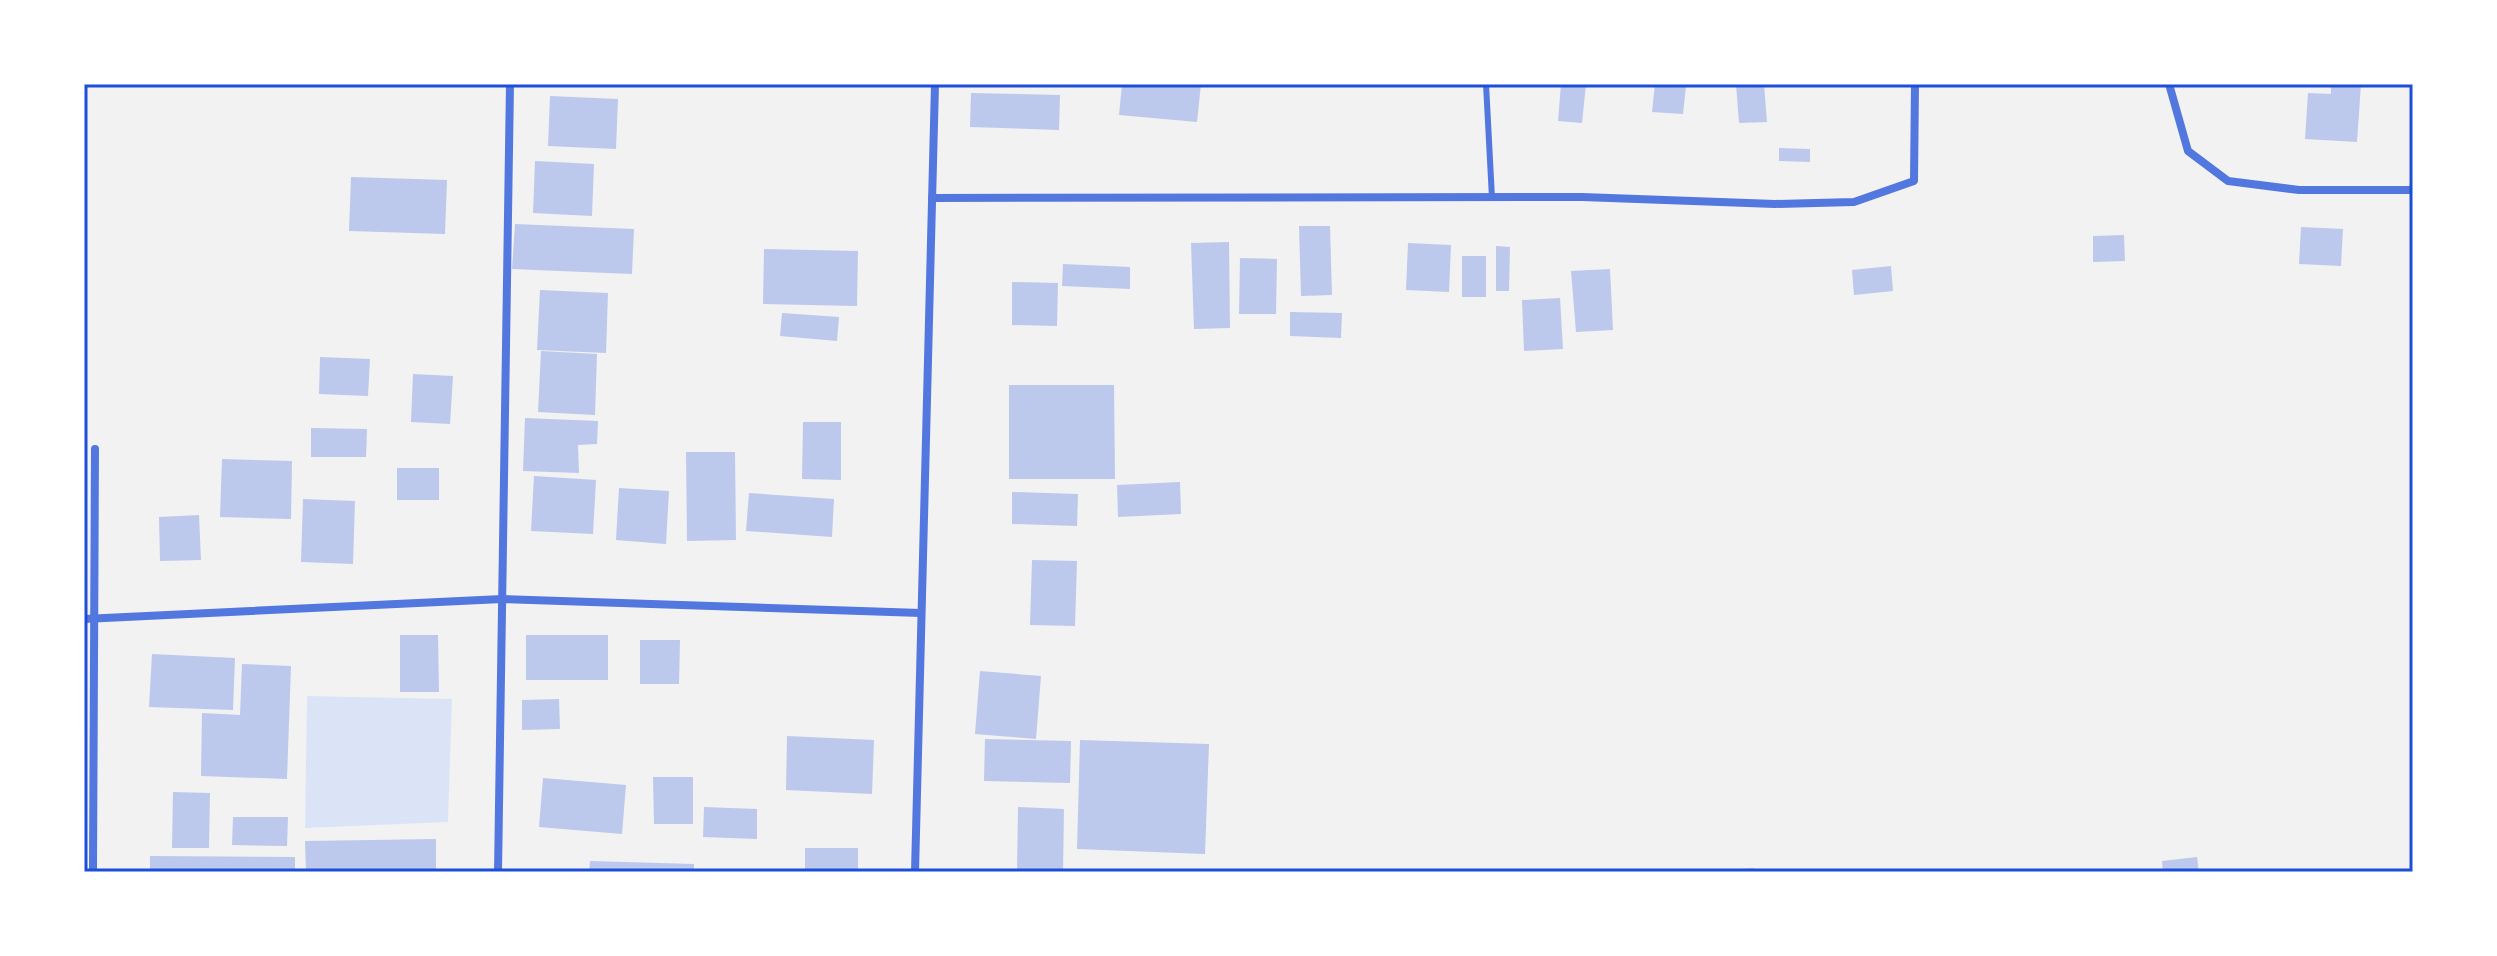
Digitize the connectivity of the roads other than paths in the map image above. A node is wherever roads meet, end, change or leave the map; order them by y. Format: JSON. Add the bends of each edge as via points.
{"nodes":[{"id":1,"x":510,"y":84,"type":"edge"},
{"id":2,"x":935,"y":84,"type":"edge"},
{"id":3,"x":1486,"y":84,"type":"edge"},
{"id":4,"x":1915,"y":84,"type":"edge"},
{"id":5,"x":2169,"y":84,"type":"edge"},
{"id":6,"x":2413,"y":190,"type":"edge"},
{"id":7,"x":932,"y":198,"type":"junction"},
{"id":8,"x":1492,"y":198,"type":"junction"},
{"id":9,"x":95,"y":449,"type":"dead end"},
{"id":10,"x":502,"y":599,"type":"junction"},
{"id":11,"x":921,"y":613,"type":"junction"},
{"id":12,"x":89,"y":618,"type":"edge"},
{"id":13,"x":93,"y":872,"type":"edge"},
{"id":14,"x":498,"y":872,"type":"edge"},
{"id":15,"x":915,"y":872,"type":"edge"}],
"edges":[{"from":1,"to":10,"type":"street"},
{"from":2,"to":7,"type":"street"},
{"from":3,"to":8,"type":"lane"},
{"from":4,"to":8,"type":"street","via":[[1914,181],[1854,202]]},
{"from":5,"to":6,"type":"street","via":[[2188,151],[2228,181],[2299,190]]},
{"from":7,"to":8,"type":"street"},
{"from":7,"to":11,"type":"street"},
{"from":9,"to":12,"type":"street"},
{"from":10,"to":11,"type":"street"},
{"from":10,"to":12,"type":"street"},
{"from":10,"to":14,"type":"street"},
{"from":11,"to":15,"type":"street"},
{"from":12,"to":13,"type":"street"}]}
